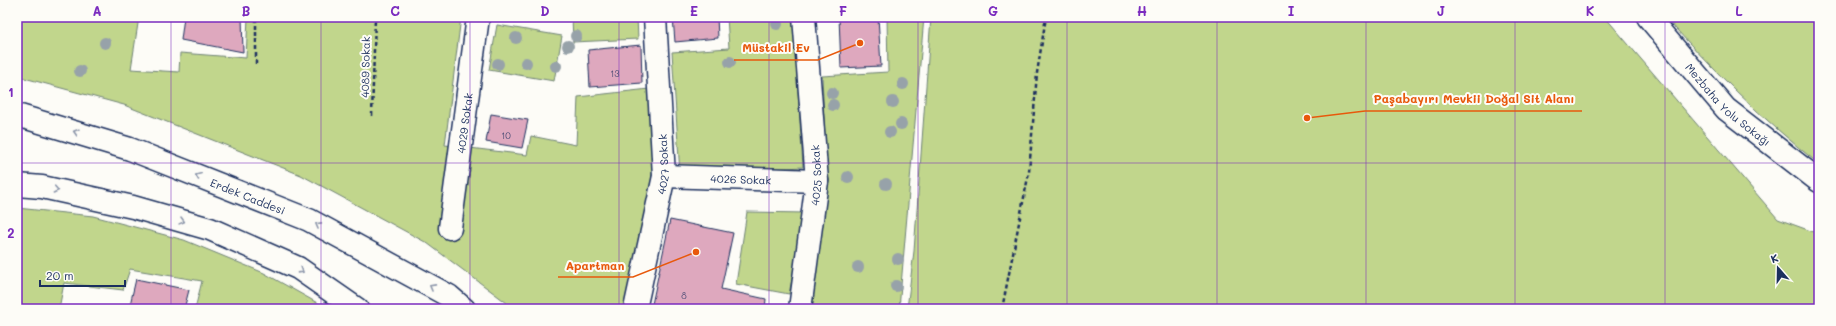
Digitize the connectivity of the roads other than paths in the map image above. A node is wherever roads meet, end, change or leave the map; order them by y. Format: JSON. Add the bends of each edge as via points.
{"nodes":[{"id":1,"x":478,"y":17,"type":"edge"},
{"id":2,"x":655,"y":17,"type":"edge"},
{"id":3,"x":804,"y":17,"type":"edge"},
{"id":4,"x":1648,"y":17,"type":"edge"},
{"id":5,"x":17,"y":115,"type":"edge"},
{"id":6,"x":664,"y":176,"type":"junction"},
{"id":7,"x":818,"y":181,"type":"junction"},
{"id":8,"x":1819,"y":181,"type":"edge"},
{"id":9,"x":17,"y":185,"type":"edge"},
{"id":10,"x":450,"y":228,"type":"dead end"},
{"id":11,"x":357,"y":309,"type":"edge"},
{"id":12,"x":464,"y":309,"type":"edge"},
{"id":13,"x":635,"y":309,"type":"edge"},
{"id":14,"x":800,"y":309,"type":"edge"}],
"edges":[{"from":1,"to":10,"type":"main road","name":"4029 Sokak"},
{"from":2,"to":6,"type":"main road","name":"4027 Sokak"},
{"from":3,"to":7,"type":"main road","name":"4025 Sokak"},
{"from":4,"to":8,"type":"main road","name":"Mezbaha Yolu Sokağı","via":[[1726,110]]},
{"from":12,"to":5,"type":"main road","name":"Erdek Caddesi","one_way":true,"via":[[450,296],[309,220],[130,149]]},
{"from":6,"to":7,"type":"main road","name":"4026 Sokak"},
{"from":6,"to":13,"type":"main road","name":"4027 Sokak"},
{"from":7,"to":14,"type":"main road","name":"4025 Sokak"},
{"from":9,"to":11,"type":"main road","one_way":true,"via":[[42,187],[133,207],[210,229],[298,268]]}]}
